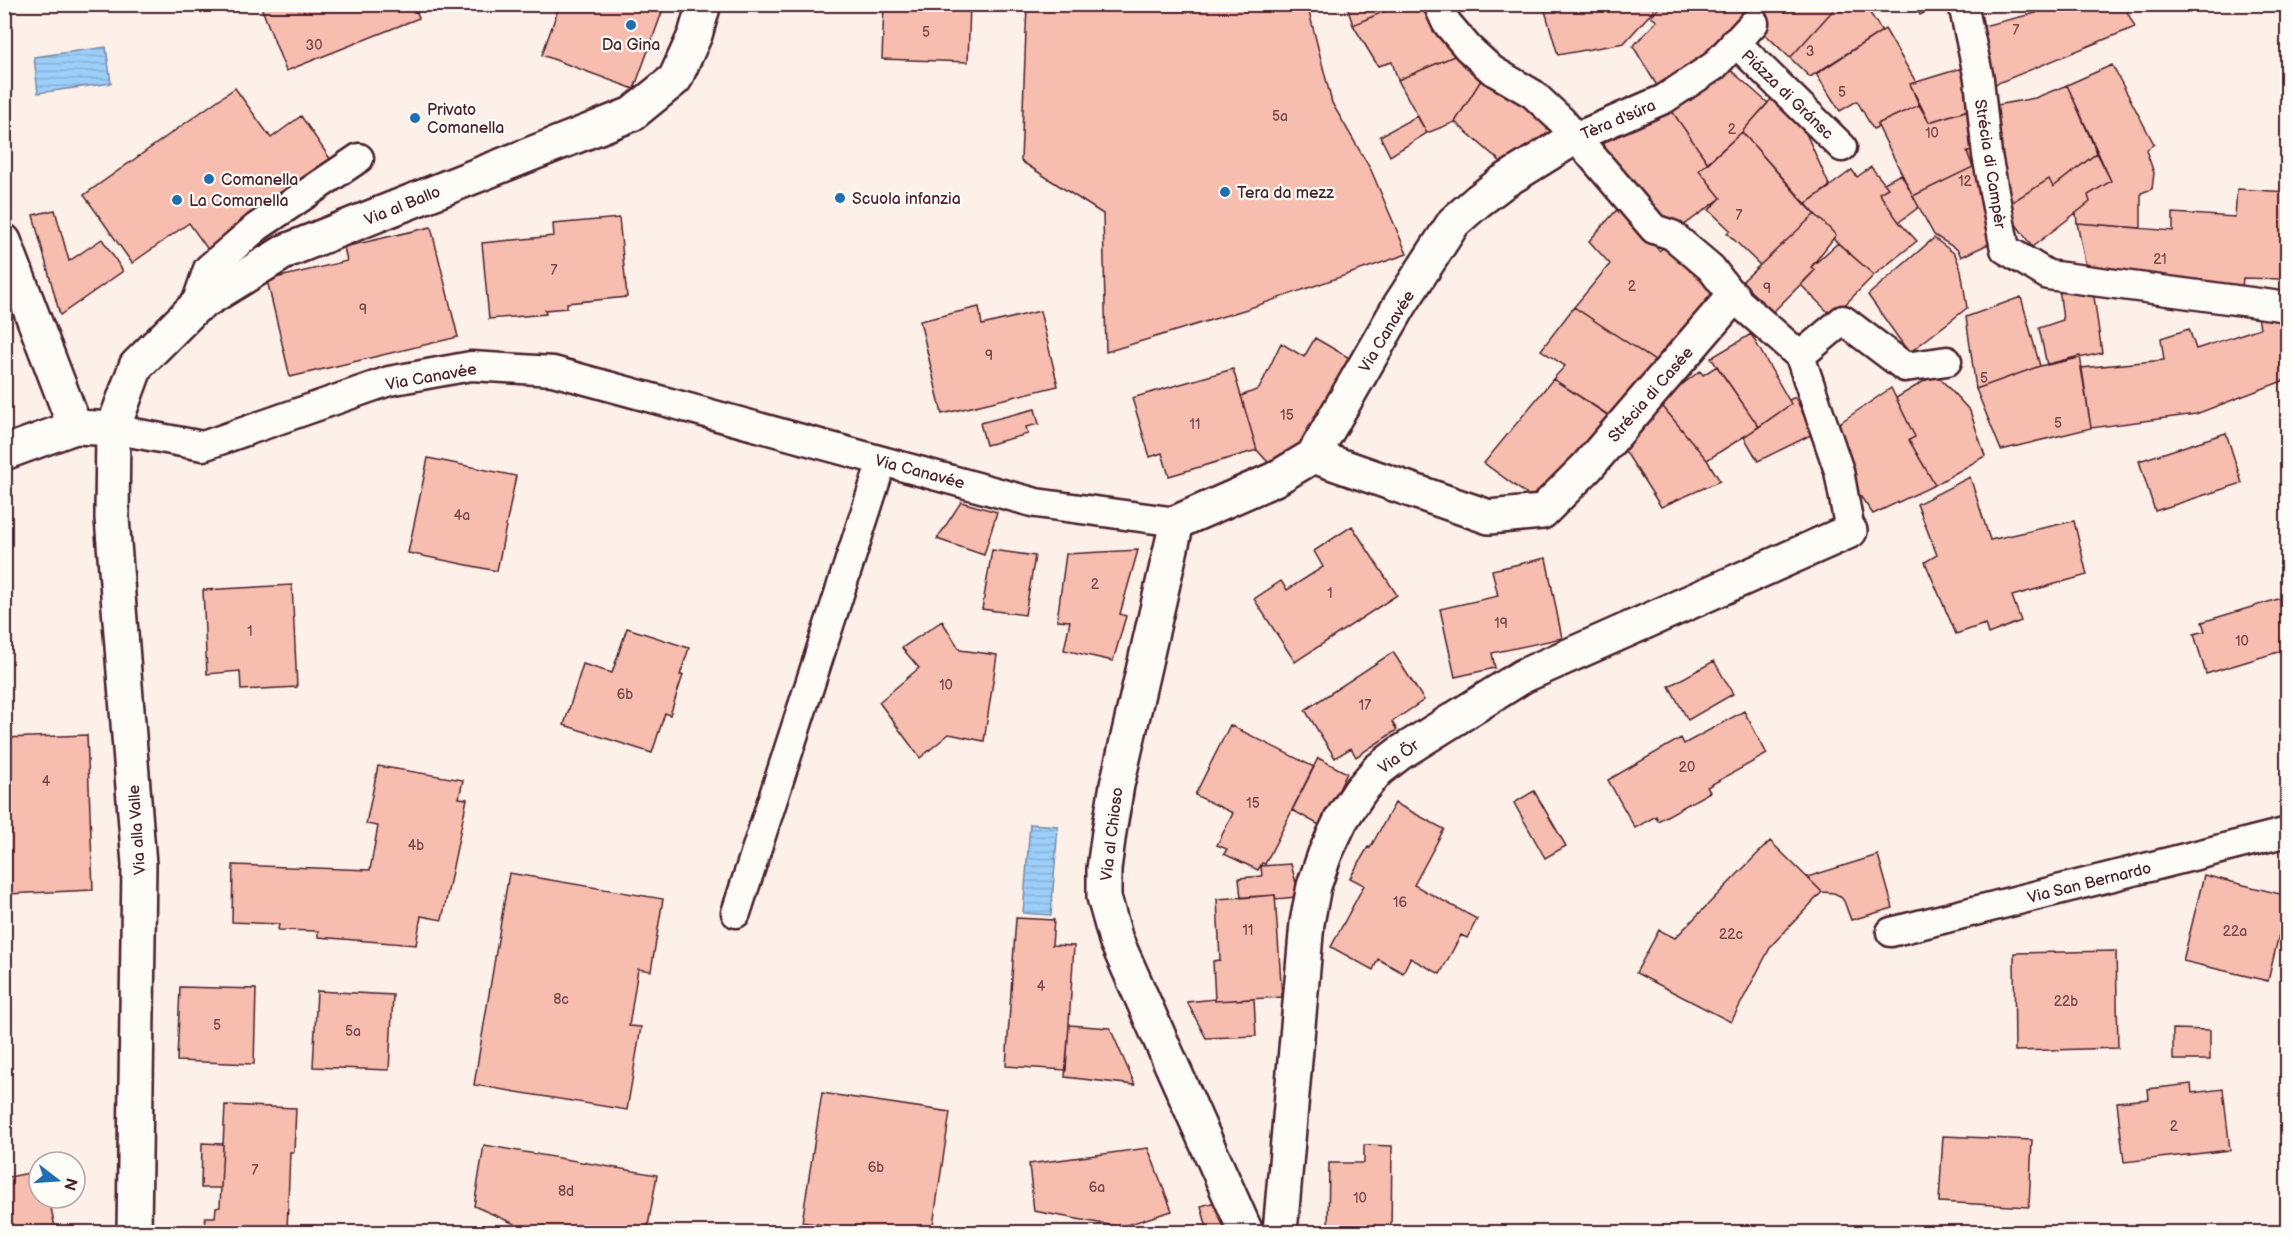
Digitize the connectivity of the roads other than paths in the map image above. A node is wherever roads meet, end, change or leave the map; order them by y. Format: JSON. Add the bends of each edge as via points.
{"nodes":[{"id":1,"x":704,"y":4,"type":"edge"},
{"id":2,"x":1438,"y":4,"type":"edge"},
{"id":3,"x":1963,"y":4,"type":"edge"},
{"id":4,"x":1744,"y":32,"type":"joint"},
{"id":5,"x":1574,"y":138,"type":"junction"},
{"id":6,"x":1842,"y":147,"type":"dead end"},
{"id":7,"x":359,"y":158,"type":"dead end"},
{"id":8,"x":4,"y":241,"type":"edge"},
{"id":9,"x":1733,"y":297,"type":"junction"},
{"id":10,"x":195,"y":307,"type":"junction"},
{"id":11,"x":2288,"y":307,"type":"edge"},
{"id":12,"x":1800,"y":356,"type":"junction"},
{"id":13,"x":1947,"y":361,"type":"dead end"},
{"id":14,"x":75,"y":427,"type":"junction"},
{"id":15,"x":114,"y":429,"type":"junction"},
{"id":16,"x":4,"y":453,"type":"edge"},
{"id":17,"x":1313,"y":456,"type":"junction"},
{"id":18,"x":882,"y":461,"type":"junction"},
{"id":19,"x":1177,"y":522,"type":"junction"},
{"id":20,"x":1850,"y":531,"type":"joint"},
{"id":21,"x":2288,"y":832,"type":"edge"},
{"id":22,"x":736,"y":913,"type":"dead end"},
{"id":23,"x":1891,"y":932,"type":"dead end"},
{"id":24,"x":134,"y":1233,"type":"edge"},
{"id":25,"x":1246,"y":1233,"type":"edge"},
{"id":26,"x":1280,"y":1233,"type":"edge"}],
"edges":[{"from":1,"to":10,"type":"street","name":"Via al Ballo","via":[[675,79],[632,114],[286,251]]},
{"from":2,"to":5,"type":"lane","name":"Tèra d'súra","via":[[1446,22],[1468,48],[1492,70],[1533,94]]},
{"from":3,"to":11,"type":"lane","name":"Strécia di Campèr","via":[[2005,249],[2048,275]]},
{"from":4,"to":5,"type":"lane","name":"Tèra d'súra","via":[[1714,66],[1664,99]]},
{"from":4,"to":6,"type":"lane","name":"Piázza di Gránsc"},
{"from":5,"to":9,"type":"lane","via":[[1654,230],[1672,235],[1712,268]]},
{"from":5,"to":17,"type":"street","name":"Via Canavée","via":[[1503,182],[1454,222],[1400,305]]},
{"from":7,"to":10,"type":"lane","via":[[257,227],[208,269]]},
{"from":8,"to":14,"type":"street"},
{"from":9,"to":12,"type":"lane"},
{"from":9,"to":17,"type":"street","name":"Strécia di Casée","via":[[1587,467],[1542,512],[1489,517]]},
{"from":10,"to":15,"type":"street","name":"Via al Ballo","via":[[136,366]]},
{"from":12,"to":13,"type":"lane","via":[[1843,320],[1905,367]]},
{"from":12,"to":20,"type":"lane","via":[[1839,471]]},
{"from":14,"to":15,"type":"street"},
{"from":14,"to":16,"type":"street"},
{"from":15,"to":18,"type":"lane","name":"Via Canavée","via":[[203,446],[389,381],[471,366],[554,371]]},
{"from":15,"to":24,"type":"street","name":"Via alla Valle","via":[[112,518],[139,864]]},
{"from":17,"to":19,"type":"street","name":"Via Canavée","via":[[1275,479]]},
{"from":18,"to":19,"type":"lane","name":"Via Canavée","via":[[1036,503]]},
{"from":18,"to":22,"type":"lane"},
{"from":19,"to":25,"type":"street","name":"Via al Chioso","via":[[1117,785],[1104,869],[1104,897],[1116,940]]},
{"from":20,"to":26,"type":"street","name":"Via Ör","via":[[1523,676],[1400,753],[1360,791],[1325,854],[1307,923]]},
{"from":21,"to":23,"type":"lane","name":"Via San Bernardo"}]}
